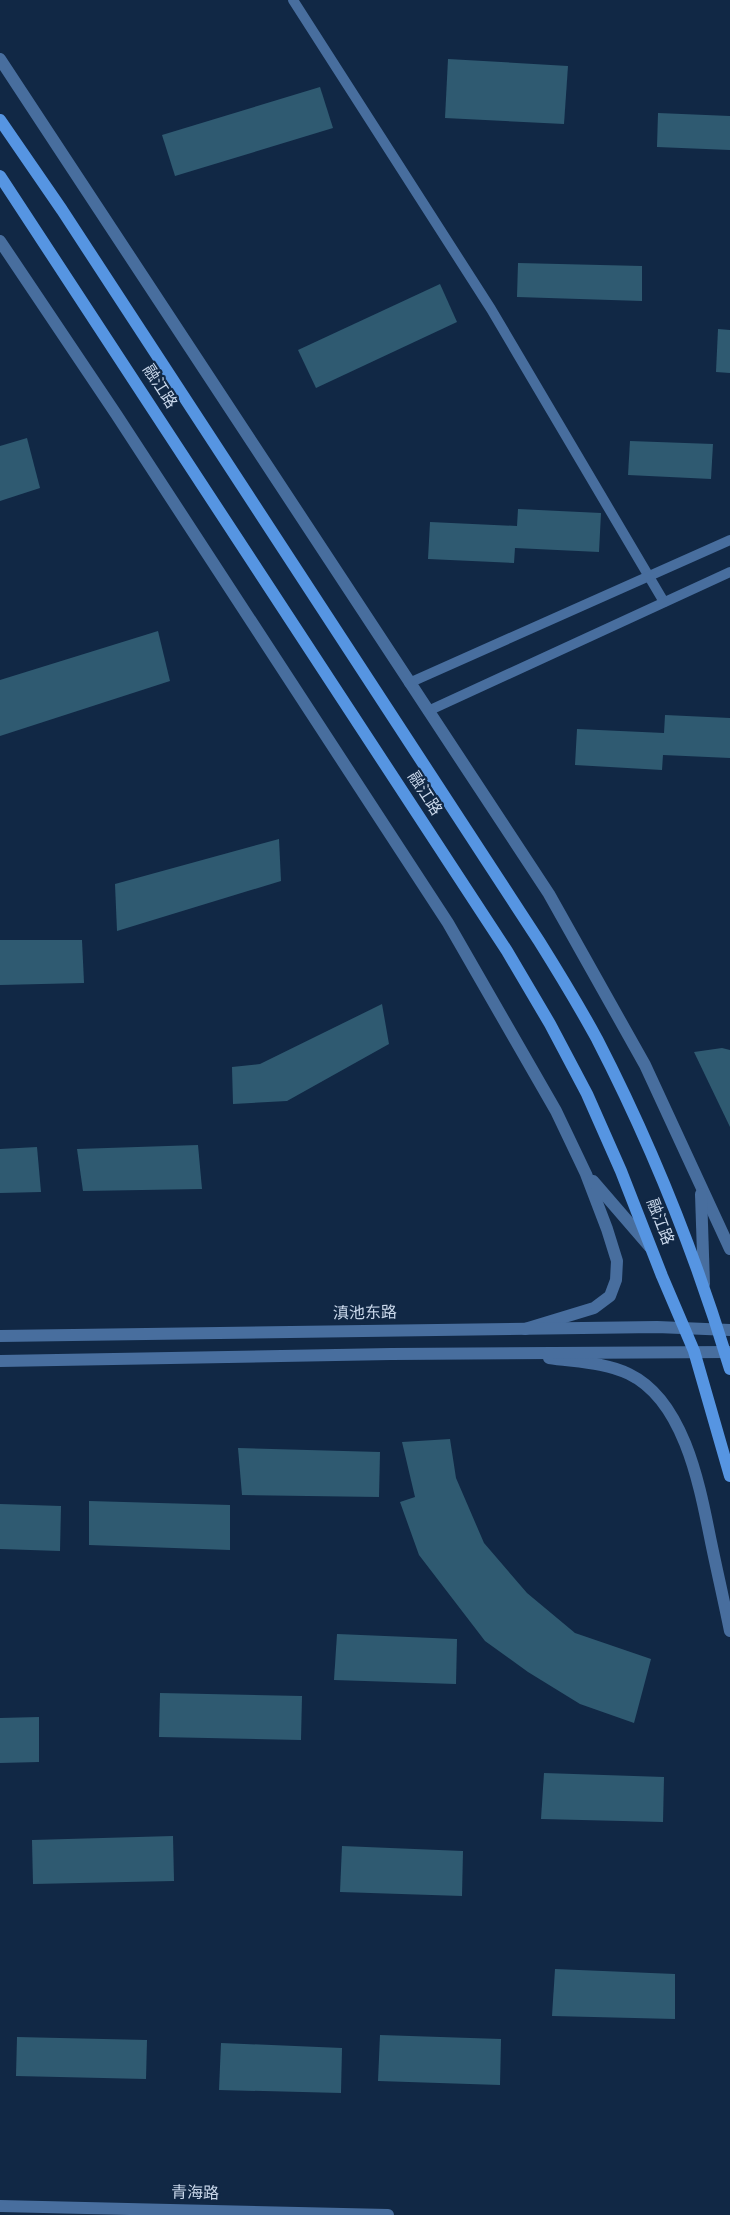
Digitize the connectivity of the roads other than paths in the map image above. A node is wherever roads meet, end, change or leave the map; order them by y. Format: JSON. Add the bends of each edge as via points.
{"nodes":[{"id":1,"x":293,"y":0,"type":"edge"},
{"id":2,"x":0,"y":60,"type":"edge"},
{"id":3,"x":0,"y":120,"type":"edge"},
{"id":4,"x":0,"y":176,"type":"edge"},
{"id":5,"x":0,"y":241,"type":"edge"},
{"id":6,"x":730,"y":540,"type":"edge"},
{"id":7,"x":730,"y":572,"type":"edge"},
{"id":8,"x":650,"y":576,"type":"junction"},
{"id":9,"x":664,"y":602,"type":"junction"},
{"id":10,"x":409,"y":682,"type":"junction"},
{"id":11,"x":428,"y":711,"type":"junction"},
{"id":12,"x":586,"y":1174,"type":"junction"},
{"id":13,"x":701,"y":1186,"type":"junction"},
{"id":14,"x":651,"y":1248,"type":"junction"},
{"id":15,"x":730,"y":1249,"type":"edge"},
{"id":16,"x":704,"y":1292,"type":"junction"},
{"id":17,"x":685,"y":1328,"type":"junction"},
{"id":18,"x":525,"y":1329,"type":"junction"},
{"id":19,"x":724,"y":1329,"type":"edge"},
{"id":20,"x":0,"y":1336,"type":"edge"},
{"id":21,"x":694,"y":1351,"type":"junction"},
{"id":22,"x":728,"y":1352,"type":"edge"},
{"id":23,"x":509,"y":1353,"type":"junction"},
{"id":24,"x":0,"y":1361,"type":"edge"},
{"id":25,"x":730,"y":1368,"type":"edge"},
{"id":26,"x":730,"y":1476,"type":"edge"},
{"id":27,"x":730,"y":1631,"type":"edge"},
{"id":28,"x":0,"y":2206,"type":"edge"},
{"id":29,"x":388,"y":2215,"type":"edge"}],
"edges":[{"from":1,"to":8,"type":"lane","via":[[491,309]]},
{"from":2,"to":10,"type":"street"},
{"from":3,"to":16,"type":"main road","name":"融江路","via":[[539,941],[623,1093],[672,1205]]},
{"from":4,"to":14,"type":"main road","name":"融江路","via":[[507,951],[587,1094]]},
{"from":5,"to":12,"type":"street","via":[[448,923],[556,1111]]},
{"from":6,"to":8,"type":"lane"},
{"from":7,"to":9,"type":"lane"},
{"from":8,"to":9,"type":"lane"},
{"from":8,"to":10,"type":"lane"},
{"from":9,"to":11,"type":"lane"},
{"from":10,"to":11,"type":"street"},
{"from":11,"to":13,"type":"street","via":[[588,960],[645,1065]]},
{"from":12,"to":14,"type":"street"},
{"from":12,"to":18,"type":"street","via":[[617,1261],[610,1296],[594,1308]]},
{"from":13,"to":15,"type":"street"},
{"from":13,"to":16,"type":"street"},
{"from":14,"to":17,"type":"main road","name":"融江路"},
{"from":16,"to":19,"type":"main road","name":"融江路"},
{"from":17,"to":18,"type":"street","name":"滇池东路"},
{"from":17,"to":19,"type":"street","name":"滇池东路"},
{"from":17,"to":21,"type":"main road","name":"融江路"},
{"from":18,"to":20,"type":"street","name":"滇池东路"},
{"from":19,"to":22,"type":"main road","name":"融江路"},
{"from":21,"to":22,"type":"street"},
{"from":21,"to":23,"type":"street"},
{"from":21,"to":26,"type":"main road","name":"融江路"},
{"from":22,"to":25,"type":"main road","name":"融江路"},
{"from":23,"to":24,"type":"street"},
{"from":23,"to":27,"type":"street","via":[[609,1367],[631,1375],[658,1397],[682,1437],[697,1476]]},
{"from":28,"to":29,"type":"street","name":"青海路"}]}
